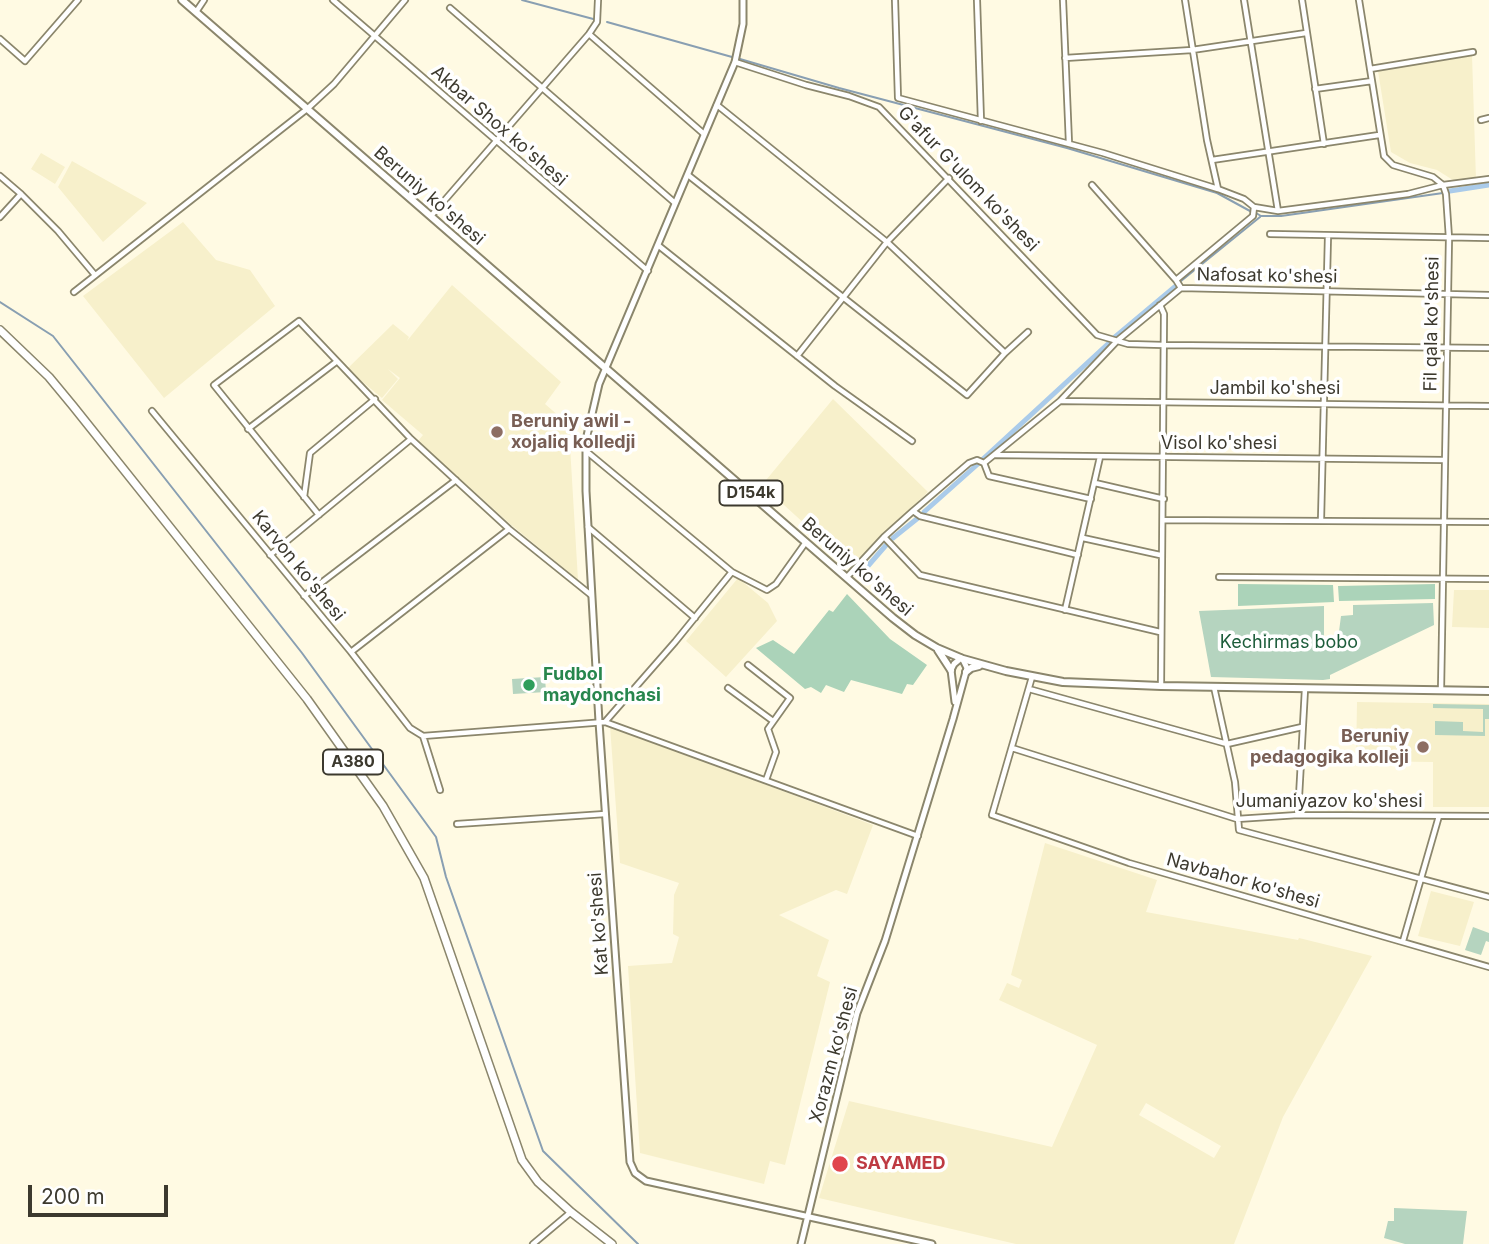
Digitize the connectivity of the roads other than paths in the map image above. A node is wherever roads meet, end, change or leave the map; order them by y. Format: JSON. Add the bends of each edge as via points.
{"nodes":[{"id":1,"x":78,"y":0,"type":"edge"},
{"id":2,"x":182,"y":0,"type":"edge"},
{"id":3,"x":204,"y":0,"type":"edge"},
{"id":4,"x":333,"y":0,"type":"edge"},
{"id":5,"x":405,"y":0,"type":"edge"},
{"id":6,"x":598,"y":0,"type":"edge"},
{"id":7,"x":743,"y":0,"type":"edge"},
{"id":8,"x":895,"y":0,"type":"edge"},
{"id":9,"x":977,"y":0,"type":"edge"},
{"id":10,"x":1063,"y":0,"type":"edge"},
{"id":11,"x":1185,"y":0,"type":"edge"},
{"id":12,"x":1244,"y":0,"type":"edge"},
{"id":13,"x":1302,"y":0,"type":"edge"},
{"id":14,"x":1359,"y":0,"type":"edge"},
{"id":15,"x":450,"y":8,"type":"dead end"},
{"id":16,"x":196,"y":12,"type":"junction"},
{"id":17,"x":1306,"y":33,"type":"junction"},
{"id":18,"x":589,"y":34,"type":"junction"},
{"id":19,"x":374,"y":36,"type":"junction"},
{"id":20,"x":0,"y":39,"type":"edge"},
{"id":21,"x":1250,"y":41,"type":"junction"},
{"id":22,"x":1192,"y":50,"type":"junction"},
{"id":23,"x":1473,"y":52,"type":"dead end"},
{"id":24,"x":1065,"y":58,"type":"junction"},
{"id":25,"x":735,"y":62,"type":"junction"},
{"id":26,"x":1370,"y":69,"type":"junction"},
{"id":27,"x":1372,"y":81,"type":"junction"},
{"id":28,"x":541,"y":88,"type":"junction"},
{"id":29,"x":1315,"y":89,"type":"junction"},
{"id":30,"x":717,"y":105,"type":"junction"},
{"id":31,"x":307,"y":109,"type":"junction"},
{"id":32,"x":1489,"y":118,"type":"edge"},
{"id":33,"x":1481,"y":120,"type":"dead end"},
{"id":34,"x":981,"y":121,"type":"junction"},
{"id":35,"x":704,"y":134,"type":"junction"},
{"id":36,"x":1379,"y":135,"type":"junction"},
{"id":37,"x":495,"y":141,"type":"junction"},
{"id":38,"x":1069,"y":143,"type":"junction"},
{"id":39,"x":1324,"y":144,"type":"junction"},
{"id":40,"x":1269,"y":152,"type":"junction"},
{"id":41,"x":1212,"y":160,"type":"junction"},
{"id":42,"x":688,"y":175,"type":"junction"},
{"id":43,"x":0,"y":176,"type":"edge"},
{"id":44,"x":949,"y":178,"type":"junction"},
{"id":45,"x":1489,"y":179,"type":"edge"},
{"id":46,"x":1092,"y":185,"type":"dead end"},
{"id":47,"x":1443,"y":185,"type":"junction"},
{"id":48,"x":1218,"y":189,"type":"junction"},
{"id":49,"x":21,"y":194,"type":"junction"},
{"id":50,"x":676,"y":203,"type":"junction"},
{"id":51,"x":1254,"y":207,"type":"junction"},
{"id":52,"x":1278,"y":211,"type":"junction"},
{"id":53,"x":431,"y":216,"type":"junction"},
{"id":54,"x":0,"y":217,"type":"edge"},
{"id":55,"x":1270,"y":234,"type":"dead end"},
{"id":56,"x":1328,"y":236,"type":"junction"},
{"id":57,"x":1449,"y":238,"type":"junction"},
{"id":58,"x":1489,"y":238,"type":"edge"},
{"id":59,"x":887,"y":242,"type":"junction"},
{"id":60,"x":659,"y":246,"type":"junction"},
{"id":61,"x":648,"y":271,"type":"junction"},
{"id":62,"x":96,"y":275,"type":"junction"},
{"id":63,"x":1177,"y":280,"type":"junction"},
{"id":64,"x":1181,"y":288,"type":"junction"},
{"id":65,"x":74,"y":292,"type":"dead end"},
{"id":66,"x":1327,"y":292,"type":"junction"},
{"id":67,"x":1447,"y":295,"type":"junction"},
{"id":68,"x":1489,"y":295,"type":"edge"},
{"id":69,"x":841,"y":298,"type":"junction"},
{"id":70,"x":1160,"y":305,"type":"junction"},
{"id":71,"x":0,"y":330,"type":"edge"},
{"id":72,"x":1028,"y":332,"type":"dead end"},
{"id":73,"x":1118,"y":340,"type":"junction"},
{"id":74,"x":1163,"y":345,"type":"junction"},
{"id":75,"x":1324,"y":345,"type":"junction"},
{"id":76,"x":1446,"y":348,"type":"junction"},
{"id":77,"x":1489,"y":348,"type":"edge"},
{"id":78,"x":1005,"y":353,"type":"junction"},
{"id":79,"x":797,"y":356,"type":"junction"},
{"id":80,"x":336,"y":362,"type":"junction"},
{"id":81,"x":605,"y":369,"type":"junction"},
{"id":82,"x":375,"y":399,"type":"junction"},
{"id":83,"x":1060,"y":401,"type":"junction"},
{"id":84,"x":1162,"y":402,"type":"junction"},
{"id":85,"x":1323,"y":403,"type":"junction"},
{"id":86,"x":1444,"y":405,"type":"junction"},
{"id":87,"x":1489,"y":406,"type":"edge"},
{"id":88,"x":152,"y":411,"type":"dead end"},
{"id":89,"x":248,"y":429,"type":"junction"},
{"id":90,"x":411,"y":439,"type":"junction"},
{"id":91,"x":912,"y":441,"type":"dead end"},
{"id":92,"x":586,"y":450,"type":"junction"},
{"id":93,"x":995,"y":454,"type":"junction"},
{"id":94,"x":1100,"y":457,"type":"junction"},
{"id":95,"x":1162,"y":458,"type":"junction"},
{"id":96,"x":1324,"y":459,"type":"junction"},
{"id":97,"x":1444,"y":460,"type":"junction"},
{"id":98,"x":984,"y":463,"type":"junction"},
{"id":99,"x":456,"y":480,"type":"junction"},
{"id":100,"x":1095,"y":483,"type":"junction"},
{"id":101,"x":304,"y":498,"type":"junction"},
{"id":102,"x":1091,"y":499,"type":"junction"},
{"id":103,"x":1164,"y":499,"type":"junction"},
{"id":104,"x":913,"y":511,"type":"junction"},
{"id":105,"x":319,"y":515,"type":"junction"},
{"id":106,"x":1163,"y":520,"type":"junction"},
{"id":107,"x":1321,"y":520,"type":"junction"},
{"id":108,"x":1444,"y":522,"type":"junction"},
{"id":109,"x":1489,"y":522,"type":"edge"},
{"id":110,"x":588,"y":526,"type":"junction"},
{"id":111,"x":509,"y":529,"type":"junction"},
{"id":112,"x":884,"y":537,"type":"junction"},
{"id":113,"x":1083,"y":538,"type":"junction"},
{"id":114,"x":806,"y":541,"type":"junction"},
{"id":115,"x":270,"y":555,"type":"junction"},
{"id":116,"x":1078,"y":555,"type":"junction"},
{"id":117,"x":1160,"y":555,"type":"junction"},
{"id":118,"x":732,"y":572,"type":"junction"},
{"id":119,"x":847,"y":577,"type":"junction"},
{"id":120,"x":1219,"y":577,"type":"dead end"},
{"id":121,"x":1442,"y":579,"type":"junction"},
{"id":122,"x":1489,"y":579,"type":"edge"},
{"id":123,"x":591,"y":595,"type":"junction"},
{"id":124,"x":304,"y":596,"type":"junction"},
{"id":125,"x":1066,"y":610,"type":"junction"},
{"id":126,"x":695,"y":618,"type":"junction"},
{"id":127,"x":1160,"y":632,"type":"junction"},
{"id":128,"x":937,"y":648,"type":"junction"},
{"id":129,"x":351,"y":652,"type":"junction"},
{"id":130,"x":962,"y":659,"type":"junction"},
{"id":131,"x":748,"y":665,"type":"dead end"},
{"id":132,"x":982,"y":665,"type":"junction"},
{"id":133,"x":951,"y":670,"type":"junction"},
{"id":134,"x":965,"y":672,"type":"junction"},
{"id":135,"x":1032,"y":677,"type":"junction"},
{"id":136,"x":1161,"y":686,"type":"junction"},
{"id":137,"x":1214,"y":687,"type":"junction"},
{"id":138,"x":728,"y":688,"type":"dead end"},
{"id":139,"x":1030,"y":689,"type":"junction"},
{"id":140,"x":1305,"y":689,"type":"junction"},
{"id":141,"x":1441,"y":690,"type":"junction"},
{"id":142,"x":1489,"y":691,"type":"edge"},
{"id":143,"x":956,"y":705,"type":"junction"},
{"id":144,"x":602,"y":722,"type":"junction"},
{"id":145,"x":773,"y":722,"type":"junction"},
{"id":146,"x":1302,"y":727,"type":"junction"},
{"id":147,"x":423,"y":736,"type":"junction"},
{"id":148,"x":1227,"y":744,"type":"junction"},
{"id":149,"x":1012,"y":748,"type":"junction"},
{"id":150,"x":766,"y":780,"type":"junction"},
{"id":151,"x":440,"y":790,"type":"dead end"},
{"id":152,"x":605,"y":814,"type":"junction"},
{"id":153,"x":1298,"y":814,"type":"junction"},
{"id":154,"x":1439,"y":816,"type":"junction"},
{"id":155,"x":1489,"y":816,"type":"edge"},
{"id":156,"x":1237,"y":819,"type":"junction"},
{"id":157,"x":457,"y":824,"type":"dead end"},
{"id":158,"x":918,"y":836,"type":"junction"},
{"id":159,"x":1421,"y":879,"type":"junction"},
{"id":160,"x":1489,"y":898,"type":"edge"},
{"id":161,"x":1403,"y":941,"type":"junction"},
{"id":162,"x":1489,"y":967,"type":"edge"},
{"id":163,"x":571,"y":1212,"type":"junction"},
{"id":164,"x":808,"y":1215,"type":"junction"},
{"id":165,"x":533,"y":1244,"type":"edge"},
{"id":166,"x":612,"y":1244,"type":"edge"},
{"id":167,"x":800,"y":1244,"type":"edge"},
{"id":168,"x":932,"y":1244,"type":"edge"}],
"edges":[{"from":1,"to":20,"type":"street","via":[[25,61]]},
{"from":2,"to":16,"type":"main road","name":"Beruniy ko'shesi","number":"D154k"},
{"from":3,"to":16,"type":"street"},
{"from":4,"to":19,"type":"street","name":"Akbar Shox ko'shesi"},
{"from":5,"to":19,"type":"street"},
{"from":6,"to":18,"type":"street","via":[[597,22]]},
{"from":7,"to":25,"type":"street","name":"Kat ko'shesi"},
{"from":8,"to":34,"type":"street","via":[[898,98]]},
{"from":9,"to":34,"type":"street"},
{"from":10,"to":24,"type":"street"},
{"from":11,"to":22,"type":"street"},
{"from":12,"to":21,"type":"street"},
{"from":13,"to":17,"type":"street"},
{"from":14,"to":26,"type":"street"},
{"from":15,"to":28,"type":"street"},
{"from":16,"to":31,"type":"main road","name":"Beruniy ko'shesi","number":"D154k"},
{"from":17,"to":21,"type":"street"},
{"from":17,"to":29,"type":"street"},
{"from":18,"to":28,"type":"street"},
{"from":18,"to":35,"type":"street"},
{"from":19,"to":31,"type":"street"},
{"from":19,"to":37,"type":"street","name":"Akbar Shox ko'shesi"},
{"from":21,"to":22,"type":"street"},
{"from":21,"to":40,"type":"street"},
{"from":22,"to":24,"type":"street"},
{"from":22,"to":41,"type":"street"},
{"from":23,"to":26,"type":"street"},
{"from":24,"to":38,"type":"street"},
{"from":25,"to":30,"type":"street","name":"Kat ko'shesi"},
{"from":25,"to":44,"type":"street","name":"G'afur G'ulom ko'shesi","via":[[879,107]]},
{"from":26,"to":27,"type":"street"},
{"from":27,"to":29,"type":"street"},
{"from":27,"to":36,"type":"street"},
{"from":28,"to":37,"type":"street"},
{"from":28,"to":50,"type":"street"},
{"from":29,"to":39,"type":"street"},
{"from":30,"to":35,"type":"street","name":"Kat ko'shesi"},
{"from":30,"to":59,"type":"street"},
{"from":31,"to":53,"type":"main road","name":"Beruniy ko'shesi","number":"D154k"},
{"from":31,"to":62,"type":"street"},
{"from":32,"to":33,"type":"street"},
{"from":34,"to":38,"type":"street"},
{"from":35,"to":42,"type":"street","name":"Kat ko'shesi"},
{"from":36,"to":39,"type":"street"},
{"from":36,"to":47,"type":"street","via":[[1387,161]]},
{"from":37,"to":53,"type":"street"},
{"from":37,"to":61,"type":"street","name":"Akbar Shox ko'shesi"},
{"from":38,"to":48,"type":"street"},
{"from":39,"to":40,"type":"street"},
{"from":40,"to":41,"type":"street"},
{"from":40,"to":52,"type":"street"},
{"from":41,"to":48,"type":"street"},
{"from":42,"to":50,"type":"street","name":"Kat ko'shesi"},
{"from":42,"to":69,"type":"street"},
{"from":43,"to":49,"type":"street"},
{"from":44,"to":59,"type":"street"},
{"from":44,"to":73,"type":"street","name":"G'afur G'ulom ko'shesi","via":[[1097,335]]},
{"from":45,"to":47,"type":"street"},
{"from":46,"to":63,"type":"street","name":"Nafosat ko'shesi"},
{"from":47,"to":52,"type":"street"},
{"from":47,"to":57,"type":"street","name":"Fil qala ko'shesi"},
{"from":48,"to":51,"type":"street"},
{"from":49,"to":54,"type":"street"},
{"from":49,"to":62,"type":"street"},
{"from":50,"to":60,"type":"street","name":"Kat ko'shesi"},
{"from":51,"to":52,"type":"street"},
{"from":51,"to":63,"type":"street","via":[[1253,216]]},
{"from":53,"to":81,"type":"main road","name":"Beruniy ko'shesi","number":"D154k"},
{"from":55,"to":56,"type":"street"},
{"from":56,"to":57,"type":"street"},
{"from":56,"to":66,"type":"street"},
{"from":57,"to":58,"type":"street"},
{"from":57,"to":67,"type":"street","name":"Fil qala ko'shesi"},
{"from":59,"to":69,"type":"street"},
{"from":59,"to":78,"type":"street"},
{"from":60,"to":61,"type":"street","name":"Kat ko'shesi"},
{"from":60,"to":79,"type":"street"},
{"from":61,"to":81,"type":"street","name":"Kat ko'shesi"},
{"from":62,"to":65,"type":"street"},
{"from":63,"to":64,"type":"street","name":"Nafosat ko'shesi"},
{"from":64,"to":66,"type":"street","name":"Nafosat ko'shesi"},
{"from":64,"to":70,"type":"street"},
{"from":66,"to":67,"type":"street","name":"Nafosat ko'shesi"},
{"from":66,"to":75,"type":"street"},
{"from":67,"to":68,"type":"street","name":"Nafosat ko'shesi"},
{"from":67,"to":76,"type":"street","name":"Fil qala ko'shesi"},
{"from":69,"to":78,"type":"street","via":[[967,395]]},
{"from":69,"to":79,"type":"street"},
{"from":70,"to":73,"type":"street"},
{"from":70,"to":74,"type":"street"},
{"from":71,"to":163,"type":"highway","number":"A380","via":[[74,405],[307,699],[383,806],[424,878],[522,1160]]},
{"from":72,"to":78,"type":"street"},
{"from":73,"to":74,"type":"street","name":"G'afur G'ulom ko'shesi"},
{"from":73,"to":83,"type":"street"},
{"from":74,"to":75,"type":"street","name":"G'afur G'ulom ko'shesi"},
{"from":74,"to":84,"type":"street"},
{"from":75,"to":76,"type":"street","name":"G'afur G'ulom ko'shesi"},
{"from":75,"to":85,"type":"street"},
{"from":76,"to":77,"type":"street","name":"G'afur G'ulom ko'shesi"},
{"from":76,"to":86,"type":"street","name":"Fil qala ko'shesi"},
{"from":79,"to":91,"type":"street"},
{"from":80,"to":82,"type":"street"},
{"from":80,"to":89,"type":"street"},
{"from":80,"to":89,"type":"street","via":[[299,321],[214,385]]},
{"from":81,"to":92,"type":"street","name":"Kat ko'shesi","via":[[590,415]]},
{"from":81,"to":114,"type":"main road","name":"Beruniy ko'shesi","number":"D154k"},
{"from":82,"to":90,"type":"street"},
{"from":82,"to":101,"type":"street","via":[[310,453]]},
{"from":83,"to":84,"type":"street","name":"Jambil ko'shesi"},
{"from":83,"to":93,"type":"street"},
{"from":84,"to":85,"type":"street","name":"Jambil ko'shesi"},
{"from":84,"to":95,"type":"street"},
{"from":85,"to":86,"type":"street","name":"Jambil ko'shesi"},
{"from":85,"to":96,"type":"street"},
{"from":86,"to":87,"type":"street","name":"Jambil ko'shesi"},
{"from":86,"to":97,"type":"street","name":"Fil qala ko'shesi"},
{"from":88,"to":115,"type":"street","name":"Karvon ko'shesi"},
{"from":89,"to":101,"type":"street"},
{"from":90,"to":99,"type":"street"},
{"from":90,"to":105,"type":"street"},
{"from":92,"to":110,"type":"street","name":"Kat ko'shesi"},
{"from":92,"to":118,"type":"street"},
{"from":93,"to":94,"type":"street","name":"Visol ko'shesi"},
{"from":93,"to":98,"type":"street"},
{"from":94,"to":95,"type":"street","name":"Visol ko'shesi"},
{"from":94,"to":100,"type":"street"},
{"from":95,"to":96,"type":"street","name":"Visol ko'shesi"},
{"from":95,"to":103,"type":"street"},
{"from":96,"to":97,"type":"street","name":"Visol ko'shesi"},
{"from":96,"to":107,"type":"street"},
{"from":97,"to":108,"type":"street","name":"Fil qala ko'shesi"},
{"from":98,"to":102,"type":"street","via":[[989,476]]},
{"from":98,"to":104,"type":"street","via":[[969,463]]},
{"from":99,"to":111,"type":"street"},
{"from":99,"to":124,"type":"street"},
{"from":100,"to":102,"type":"street"},
{"from":100,"to":103,"type":"street"},
{"from":101,"to":105,"type":"street"},
{"from":102,"to":113,"type":"street"},
{"from":103,"to":106,"type":"street"},
{"from":104,"to":112,"type":"street"},
{"from":104,"to":116,"type":"street"},
{"from":105,"to":115,"type":"street"},
{"from":106,"to":107,"type":"street"},
{"from":106,"to":117,"type":"street"},
{"from":107,"to":108,"type":"street"},
{"from":108,"to":109,"type":"street"},
{"from":108,"to":121,"type":"street","name":"Fil qala ko'shesi"},
{"from":110,"to":123,"type":"street","name":"Kat ko'shesi"},
{"from":110,"to":126,"type":"street"},
{"from":111,"to":123,"type":"street"},
{"from":111,"to":129,"type":"street"},
{"from":112,"to":119,"type":"street"},
{"from":112,"to":125,"type":"street","via":[[920,575]]},
{"from":113,"to":116,"type":"street"},
{"from":113,"to":117,"type":"street"},
{"from":114,"to":118,"type":"street","via":[[767,590]]},
{"from":114,"to":119,"type":"main road","name":"Beruniy ko'shesi","number":"D154k"},
{"from":115,"to":124,"type":"street","name":"Karvon ko'shesi"},
{"from":116,"to":125,"type":"street"},
{"from":117,"to":127,"type":"street"},
{"from":118,"to":126,"type":"street"},
{"from":119,"to":128,"type":"main road","name":"Beruniy ko'shesi","number":"D154k"},
{"from":120,"to":121,"type":"street"},
{"from":121,"to":122,"type":"street"},
{"from":121,"to":141,"type":"street","name":"Fil qala ko'shesi"},
{"from":123,"to":144,"type":"street","name":"Kat ko'shesi"},
{"from":124,"to":129,"type":"street","name":"Karvon ko'shesi"},
{"from":125,"to":127,"type":"street"},
{"from":126,"to":144,"type":"street"},
{"from":127,"to":136,"type":"street"},
{"from":128,"to":130,"type":"main road","name":"Beruniy ko'shesi","number":"D154k"},
{"from":128,"to":133,"type":"main road"},
{"from":129,"to":147,"type":"street","name":"Karvon ko'shesi","via":[[410,728]]},
{"from":130,"to":132,"type":"main road","name":"Beruniy ko'shesi","number":"D154k"},
{"from":130,"to":133,"type":"street"},
{"from":130,"to":134,"type":"street"},
{"from":131,"to":145,"type":"street","via":[[790,698]]},
{"from":132,"to":134,"type":"main road"},
{"from":132,"to":135,"type":"main road","name":"Beruniy ko'shesi","number":"D154k"},
{"from":133,"to":143,"type":"street"},
{"from":134,"to":143,"type":"street","name":"Xorazm ko'shesi"},
{"from":135,"to":136,"type":"main road","name":"Beruniy ko'shesi","number":"D154k"},
{"from":135,"to":139,"type":"street"},
{"from":136,"to":137,"type":"main road","name":"Beruniy ko'shesi","number":"D154k"},
{"from":137,"to":140,"type":"main road","name":"Beruniy ko'shesi","number":"D154k"},
{"from":137,"to":148,"type":"street"},
{"from":138,"to":145,"type":"street"},
{"from":139,"to":148,"type":"street"},
{"from":139,"to":149,"type":"street"},
{"from":140,"to":141,"type":"main road","name":"Beruniy ko'shesi","number":"D154k"},
{"from":140,"to":146,"type":"street"},
{"from":141,"to":142,"type":"main road","name":"Beruniy ko'shesi","number":"D154k"},
{"from":143,"to":158,"type":"street","name":"Xorazm ko'shesi"},
{"from":144,"to":147,"type":"street"},
{"from":144,"to":150,"type":"street"},
{"from":144,"to":152,"type":"street","name":"Kat ko'shesi"},
{"from":145,"to":150,"type":"street","via":[[768,729],[776,752]]},
{"from":146,"to":148,"type":"street"},
{"from":146,"to":153,"type":"street"},
{"from":147,"to":151,"type":"street"},
{"from":148,"to":156,"type":"street"},
{"from":149,"to":156,"type":"street","name":"Jumaniyazov ko'shesi"},
{"from":149,"to":161,"type":"street","name":"Navbahor ko'shesi","via":[[992,815],[1129,863]]},
{"from":150,"to":158,"type":"street"},
{"from":152,"to":157,"type":"street"},
{"from":152,"to":164,"type":"street","name":"Kat ko'shesi","via":[[629,1162],[646,1181]]},
{"from":153,"to":154,"type":"street","name":"Jumaniyazov ko'shesi"},
{"from":153,"to":156,"type":"street","name":"Jumaniyazov ko'shesi"},
{"from":154,"to":155,"type":"street","name":"Jumaniyazov ko'shesi"},
{"from":154,"to":159,"type":"street"},
{"from":156,"to":159,"type":"street","via":[[1239,830]]},
{"from":158,"to":164,"type":"street","name":"Xorazm ko'shesi","via":[[857,1013]]},
{"from":159,"to":160,"type":"street"},
{"from":159,"to":161,"type":"street"},
{"from":161,"to":162,"type":"street","name":"Navbahor ko'shesi"},
{"from":163,"to":165,"type":"street"},
{"from":163,"to":166,"type":"highway","number":"A380"},
{"from":164,"to":167,"type":"street","name":"Xorazm ko'shesi"},
{"from":164,"to":168,"type":"street","name":"Kat ko'shesi"}]}
